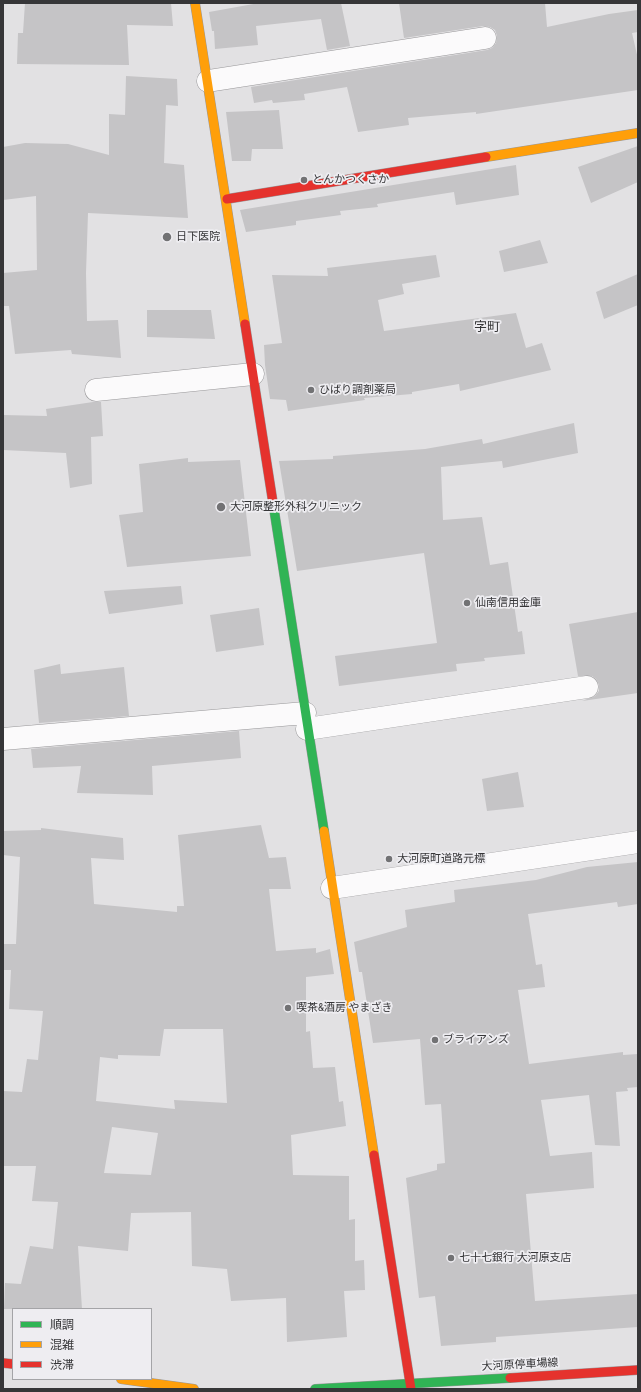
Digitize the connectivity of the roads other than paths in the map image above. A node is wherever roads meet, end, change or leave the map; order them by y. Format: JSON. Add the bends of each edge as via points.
{"nodes":[{"id":1,"x":195,"y":3,"type":"edge"},
{"id":2,"x":485,"y":38,"type":"dead end"},
{"id":3,"x":208,"y":81,"type":"junction"},
{"id":4,"x":638,"y":133,"type":"edge"},
{"id":5,"x":227,"y":199,"type":"junction"},
{"id":6,"x":253,"y":374,"type":"junction"},
{"id":7,"x":96,"y":390,"type":"dead end"},
{"id":8,"x":586,"y":687,"type":"dead end"},
{"id":9,"x":306,"y":721,"type":"junction"},
{"id":10,"x":3,"y":739,"type":"edge"},
{"id":11,"x":638,"y":842,"type":"edge"},
{"id":12,"x":332,"y":888,"type":"junction"},
{"id":13,"x":638,"y":1370,"type":"edge"},
{"id":14,"x":128,"y":1380,"type":"edge"},
{"id":15,"x":411,"y":1386,"type":"edge"},
{"id":16,"x":194,"y":1389,"type":"edge"},
{"id":17,"x":315,"y":1389,"type":"edge"}],
"edges":[{"from":1,"to":3,"type":"street"},
{"from":2,"to":3,"type":"street"},
{"from":3,"to":5,"type":"street"},
{"from":4,"to":5,"type":"street"},
{"from":5,"to":6,"type":"street"},
{"from":6,"to":7,"type":"street"},
{"from":6,"to":9,"type":"street"},
{"from":8,"to":9,"type":"street"},
{"from":9,"to":10,"type":"street"},
{"from":9,"to":12,"type":"street"},
{"from":11,"to":12,"type":"street"},
{"from":12,"to":15,"type":"street"},
{"from":13,"to":15,"type":"street","name":"大河原停車場線"},
{"from":14,"to":16,"type":"street"},
{"from":15,"to":17,"type":"street","name":"大河原停車場線"}]}
